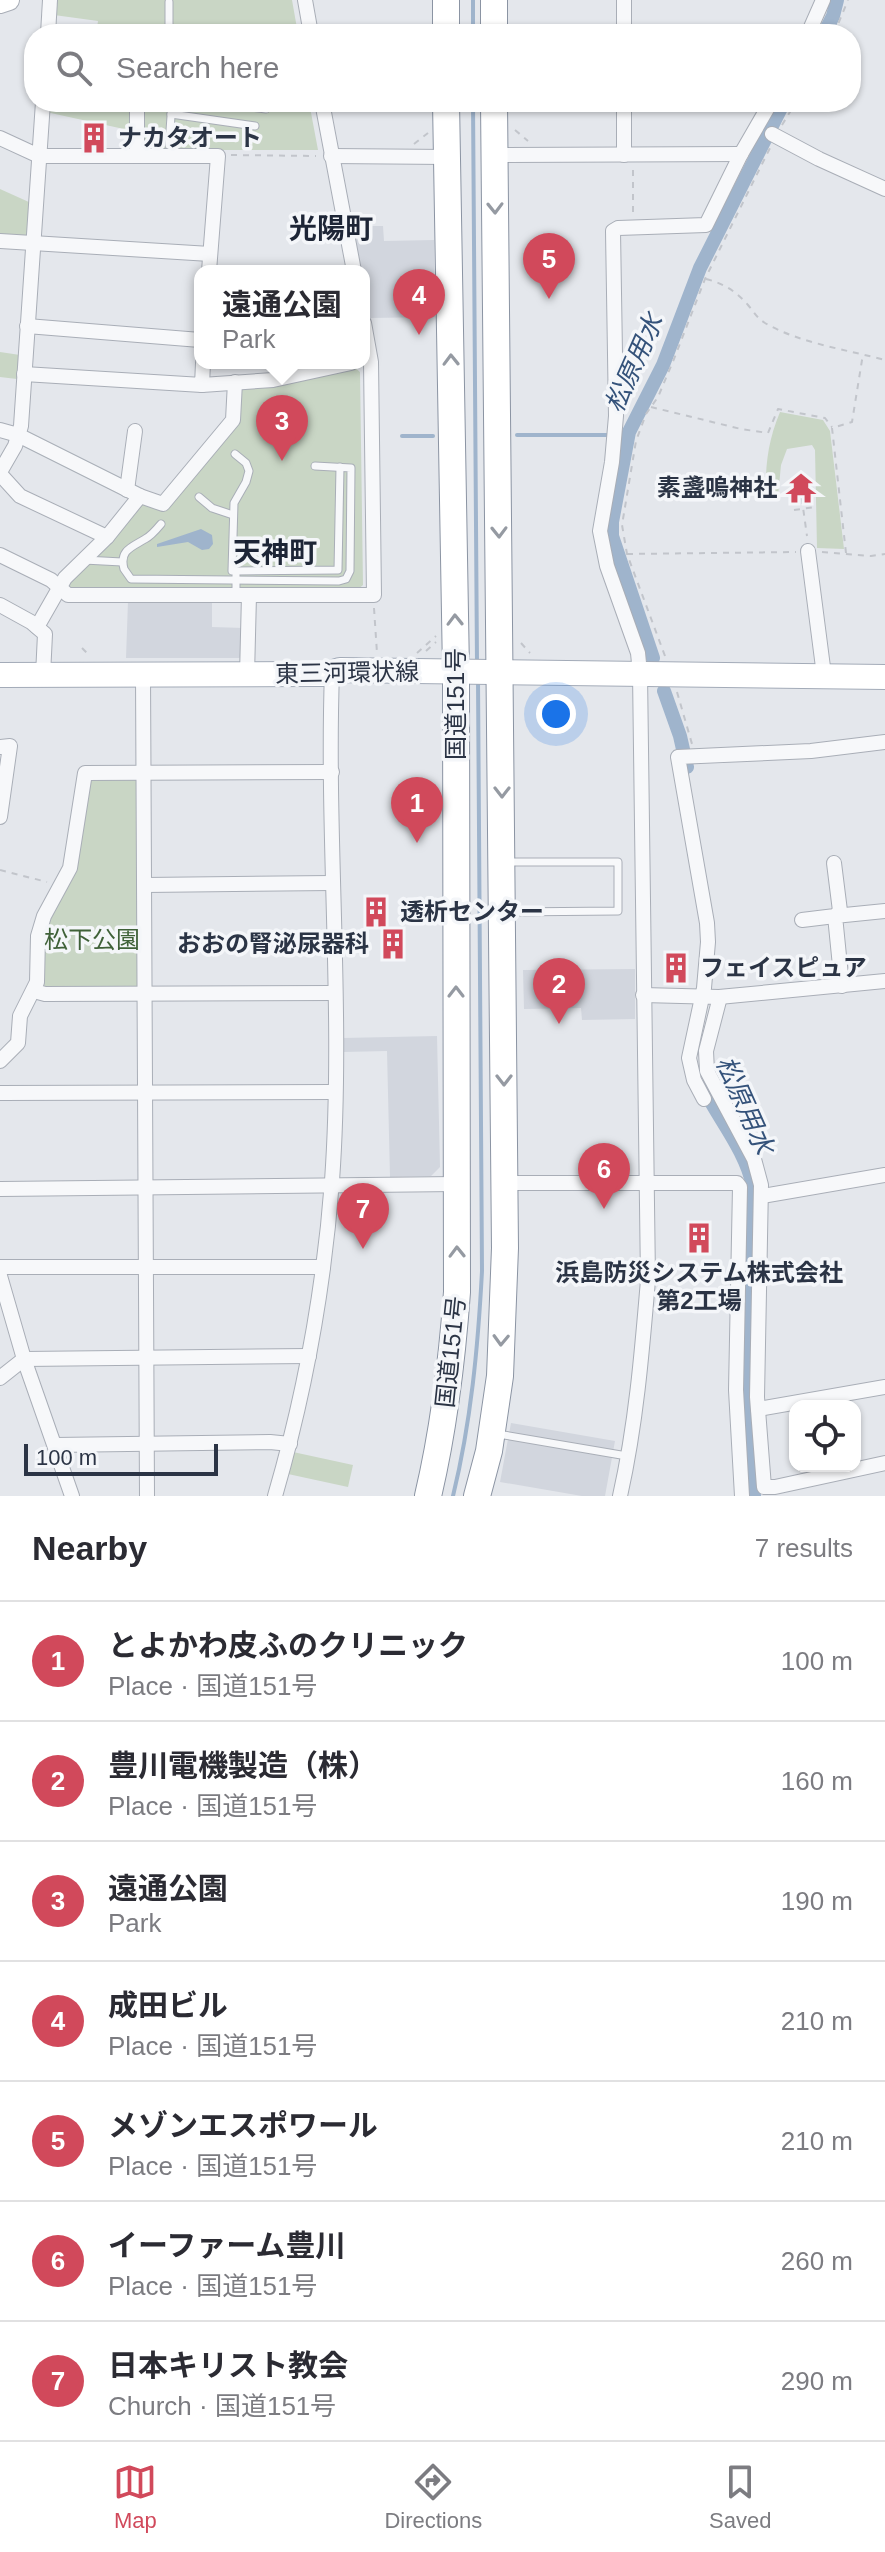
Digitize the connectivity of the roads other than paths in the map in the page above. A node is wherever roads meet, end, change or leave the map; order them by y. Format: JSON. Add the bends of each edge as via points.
{"nodes":[{"id":1,"x":9,"y":0,"type":"edge"},
{"id":2,"x":50,"y":0,"type":"edge"},
{"id":3,"x":305,"y":0,"type":"edge"},
{"id":4,"x":446,"y":0,"type":"edge"},
{"id":5,"x":494,"y":0,"type":"edge"},
{"id":6,"x":624,"y":0,"type":"edge"},
{"id":7,"x":823,"y":0,"type":"edge"},
{"id":8,"x":169,"y":2,"type":"dead end"},
{"id":9,"x":0,"y":3,"type":"edge"},
{"id":10,"x":49,"y":24,"type":"edge"},
{"id":11,"x":169,"y":24,"type":"edge"},
{"id":12,"x":309,"y":24,"type":"edge"},
{"id":13,"x":446,"y":24,"type":"edge"},
{"id":14,"x":494,"y":24,"type":"edge"},
{"id":15,"x":624,"y":24,"type":"edge"},
{"id":16,"x":812,"y":24,"type":"edge"},
{"id":17,"x":42,"y":112,"type":"edge"},
{"id":18,"x":137,"y":112,"type":"edge"},
{"id":19,"x":323,"y":112,"type":"edge"},
{"id":20,"x":446,"y":112,"type":"edge"},
{"id":21,"x":494,"y":112,"type":"edge"},
{"id":22,"x":625,"y":112,"type":"edge"},
{"id":23,"x":770,"y":112,"type":"edge"},
{"id":24,"x":171,"y":114,"type":"joint"},
{"id":25,"x":255,"y":126,"type":"dead end"},
{"id":26,"x":767,"y":131,"type":"junction"},
{"id":27,"x":0,"y":138,"type":"edge"},
{"id":28,"x":169,"y":145,"type":"dead end"},
{"id":29,"x":741,"y":154,"type":"junction"},
{"id":30,"x":494,"y":155,"type":"junction"},
{"id":31,"x":629,"y":155,"type":"junction"},
{"id":32,"x":39,"y":156,"type":"junction"},
{"id":33,"x":137,"y":156,"type":"junction"},
{"id":34,"x":326,"y":156,"type":"junction"},
{"id":35,"x":447,"y":157,"type":"junction"},
{"id":36,"x":885,"y":189,"type":"edge"},
{"id":37,"x":0,"y":241,"type":"edge"},
{"id":38,"x":34,"y":242,"type":"junction"},
{"id":39,"x":210,"y":254,"type":"junction"},
{"id":40,"x":209,"y":265,"type":"edge"},
{"id":41,"x":353,"y":265,"type":"edge"},
{"id":42,"x":27,"y":326,"type":"junction"},
{"id":43,"x":194,"y":340,"type":"edge"},
{"id":44,"x":203,"y":369,"type":"edge"},
{"id":45,"x":323,"y":369,"type":"edge"},
{"id":46,"x":368,"y":369,"type":"edge"},
{"id":47,"x":24,"y":374,"type":"junction"},
{"id":48,"x":235,"y":382,"type":"junction"},
{"id":49,"x":202,"y":385,"type":"junction"},
{"id":50,"x":0,"y":430,"type":"edge"},
{"id":51,"x":135,"y":431,"type":"dead end"},
{"id":52,"x":18,"y":435,"type":"junction"},
{"id":53,"x":235,"y":454,"type":"dead end"},
{"id":54,"x":315,"y":466,"type":"dead end"},
{"id":55,"x":340,"y":467,"type":"junction"},
{"id":56,"x":0,"y":473,"type":"edge"},
{"id":57,"x":133,"y":493,"type":"junction"},
{"id":58,"x":199,"y":497,"type":"dead end"},
{"id":59,"x":340,"y":512,"type":"junction"},
{"id":60,"x":350,"y":512,"type":"junction"},
{"id":61,"x":233,"y":515,"type":"junction"},
{"id":62,"x":161,"y":524,"type":"dead end"},
{"id":63,"x":107,"y":537,"type":"junction"},
{"id":64,"x":807,"y":544,"type":"road end"},
{"id":65,"x":2,"y":560,"type":"edge"},
{"id":66,"x":83,"y":560,"type":"junction"},
{"id":67,"x":122,"y":562,"type":"junction"},
{"id":68,"x":283,"y":570,"type":"junction"},
{"id":69,"x":220,"y":571,"type":"dead end"},
{"id":70,"x":234,"y":571,"type":"junction"},
{"id":71,"x":282,"y":581,"type":"junction"},
{"id":72,"x":61,"y":588,"type":"junction"},
{"id":73,"x":240,"y":591,"type":"junction"},
{"id":74,"x":0,"y":605,"type":"edge"},
{"id":75,"x":37,"y":627,"type":"junction"},
{"id":76,"x":332,"y":672,"type":"junction"},
{"id":77,"x":478,"y":672,"type":"junction"},
{"id":78,"x":640,"y":673,"type":"junction"},
{"id":79,"x":0,"y":675,"type":"edge"},
{"id":80,"x":43,"y":675,"type":"junction"},
{"id":81,"x":143,"y":675,"type":"junction"},
{"id":82,"x":247,"y":675,"type":"junction"},
{"id":83,"x":824,"y":675,"type":"junction"},
{"id":84,"x":885,"y":677,"type":"edge"},
{"id":85,"x":885,"y":742,"type":"edge"},
{"id":86,"x":0,"y":747,"type":"edge"},
{"id":87,"x":143,"y":772,"type":"junction"},
{"id":88,"x":332,"y":772,"type":"junction"},
{"id":89,"x":0,"y":817,"type":"edge"},
{"id":90,"x":502,"y":862,"type":"junction"},
{"id":91,"x":834,"y":863,"type":"dead end"},
{"id":92,"x":332,"y":883,"type":"junction"},
{"id":93,"x":145,"y":885,"type":"junction"},
{"id":94,"x":885,"y":911,"type":"edge"},
{"id":95,"x":502,"y":912,"type":"junction"},
{"id":96,"x":835,"y":916,"type":"junction"},
{"id":97,"x":802,"y":920,"type":"dead end"},
{"id":98,"x":885,"y":981,"type":"edge"},
{"id":99,"x":842,"y":986,"type":"junction"},
{"id":100,"x":34,"y":991,"type":"junction"},
{"id":101,"x":334,"y":993,"type":"junction"},
{"id":102,"x":144,"y":995,"type":"junction"},
{"id":103,"x":643,"y":995,"type":"junction"},
{"id":104,"x":711,"y":997,"type":"junction"},
{"id":105,"x":0,"y":1061,"type":"edge"},
{"id":106,"x":334,"y":1092,"type":"junction"},
{"id":107,"x":0,"y":1093,"type":"edge"},
{"id":108,"x":145,"y":1093,"type":"junction"},
{"id":109,"x":704,"y":1099,"type":"dead end"},
{"id":110,"x":885,"y":1175,"type":"edge"},
{"id":111,"x":505,"y":1183,"type":"junction"},
{"id":112,"x":456,"y":1184,"type":"junction"},
{"id":113,"x":647,"y":1184,"type":"junction"},
{"id":114,"x":331,"y":1186,"type":"junction"},
{"id":115,"x":145,"y":1187,"type":"junction"},
{"id":116,"x":0,"y":1189,"type":"edge"},
{"id":117,"x":762,"y":1196,"type":"junction"},
{"id":118,"x":0,"y":1267,"type":"edge"},
{"id":119,"x":145,"y":1267,"type":"junction"},
{"id":120,"x":323,"y":1267,"type":"junction"},
{"id":121,"x":0,"y":1276,"type":"edge"},
{"id":122,"x":309,"y":1356,"type":"junction"},
{"id":123,"x":146,"y":1358,"type":"junction"},
{"id":124,"x":24,"y":1359,"type":"junction"},
{"id":125,"x":0,"y":1378,"type":"edge"},
{"id":126,"x":885,"y":1387,"type":"edge"},
{"id":127,"x":758,"y":1409,"type":"junction"},
{"id":128,"x":491,"y":1433,"type":"junction"},
{"id":129,"x":147,"y":1443,"type":"junction"},
{"id":130,"x":290,"y":1444,"type":"junction"},
{"id":131,"x":55,"y":1445,"type":"junction"},
{"id":132,"x":629,"y":1457,"type":"junction"},
{"id":133,"x":885,"y":1463,"type":"edge"},
{"id":134,"x":776,"y":1492,"type":"edge"},
{"id":135,"x":72,"y":1496,"type":"edge"},
{"id":136,"x":147,"y":1496,"type":"edge"},
{"id":137,"x":275,"y":1496,"type":"edge"},
{"id":138,"x":428,"y":1496,"type":"edge"},
{"id":139,"x":477,"y":1496,"type":"edge"},
{"id":140,"x":620,"y":1496,"type":"edge"},
{"id":141,"x":742,"y":1496,"type":"edge"}],
"edges":[{"from":1,"to":9,"type":"street"},
{"from":2,"to":10,"type":"street"},
{"from":3,"to":12,"type":"street"},
{"from":4,"to":13,"type":"highway"},
{"from":5,"to":14,"type":"highway"},
{"from":6,"to":15,"type":"street"},
{"from":7,"to":16,"type":"street"},
{"from":8,"to":11,"type":"lane"},
{"from":17,"to":32,"type":"street"},
{"from":18,"to":33,"type":"street"},
{"from":19,"to":34,"type":"street"},
{"from":20,"to":35,"type":"highway","name":"国道151号"},
{"from":21,"to":30,"type":"highway","name":"国道151号"},
{"from":22,"to":31,"type":"street"},
{"from":23,"to":26,"type":"street"},
{"from":24,"to":25,"type":"lane"},
{"from":24,"to":28,"type":"lane"},
{"from":26,"to":29,"type":"street"},
{"from":26,"to":36,"type":"street"},
{"from":27,"to":32,"type":"street"},
{"from":29,"to":31,"type":"street"},
{"from":29,"to":78,"type":"street","via":[[706,225],[613,231],[616,416],[600,531]]},
{"from":30,"to":31,"type":"street"},
{"from":30,"to":77,"type":"highway","name":"国道151号","one_way":true},
{"from":32,"to":33,"type":"street"},
{"from":32,"to":38,"type":"street"},
{"from":33,"to":39,"type":"street","via":[[218,156]]},
{"from":34,"to":35,"type":"street"},
{"from":34,"to":41,"type":"street"},
{"from":77,"to":35,"type":"highway","name":"国道151号","one_way":true},
{"from":37,"to":38,"type":"street"},
{"from":38,"to":39,"type":"street"},
{"from":38,"to":42,"type":"street"},
{"from":39,"to":40,"type":"street"},
{"from":42,"to":43,"type":"street"},
{"from":42,"to":47,"type":"street"},
{"from":44,"to":49,"type":"street"},
{"from":45,"to":48,"type":"street"},
{"from":46,"to":73,"type":"street","via":[[374,595]]},
{"from":47,"to":49,"type":"street"},
{"from":47,"to":52,"type":"street"},
{"from":48,"to":49,"type":"street"},
{"from":48,"to":57,"type":"street","via":[[233,420],[163,504]]},
{"from":50,"to":52,"type":"street"},
{"from":51,"to":57,"type":"street"},
{"from":52,"to":56,"type":"street"},
{"from":52,"to":57,"type":"street"},
{"from":53,"to":61,"type":"lane","via":[[249,471]]},
{"from":54,"to":55,"type":"lane"},
{"from":55,"to":59,"type":"lane"},
{"from":55,"to":60,"type":"lane","via":[[351,468]]},
{"from":56,"to":63,"type":"street","via":[[20,496]]},
{"from":57,"to":63,"type":"street"},
{"from":58,"to":61,"type":"lane"},
{"from":59,"to":60,"type":"lane"},
{"from":59,"to":68,"type":"lane","via":[[338,570]]},
{"from":60,"to":71,"type":"lane","via":[[346,579]]},
{"from":61,"to":70,"type":"lane"},
{"from":62,"to":67,"type":"lane","via":[[129,547]]},
{"from":63,"to":66,"type":"street"},
{"from":64,"to":83,"type":"street"},
{"from":65,"to":72,"type":"street"},
{"from":66,"to":67,"type":"lane"},
{"from":66,"to":72,"type":"street"},
{"from":67,"to":73,"type":"lane","via":[[131,579],[161,576]]},
{"from":68,"to":70,"type":"lane"},
{"from":68,"to":71,"type":"lane"},
{"from":69,"to":70,"type":"lane"},
{"from":70,"to":73,"type":"lane"},
{"from":71,"to":73,"type":"lane"},
{"from":72,"to":73,"type":"street","via":[[68,595]]},
{"from":72,"to":75,"type":"street"},
{"from":73,"to":82,"type":"street"},
{"from":74,"to":75,"type":"street"},
{"from":75,"to":80,"type":"street","via":[[46,639]]},
{"from":76,"to":77,"type":"main road","name":"東三河環状線"},
{"from":76,"to":82,"type":"main road","name":"東三河環状線"},
{"from":76,"to":88,"type":"street"},
{"from":77,"to":78,"type":"main road","name":"東三河環状線"},
{"from":77,"to":90,"type":"highway","name":"国道151号","one_way":true},
{"from":112,"to":77,"type":"highway","name":"国道151号","one_way":true},
{"from":78,"to":83,"type":"main road","name":"東三河環状線"},
{"from":78,"to":103,"type":"street"},
{"from":79,"to":80,"type":"main road","name":"東三河環状線"},
{"from":80,"to":81,"type":"main road","name":"東三河環状線"},
{"from":81,"to":82,"type":"main road","name":"東三河環状線"},
{"from":81,"to":87,"type":"street"},
{"from":83,"to":84,"type":"main road","name":"東三河環状線"},
{"from":85,"to":104,"type":"street","via":[[685,756]]},
{"from":86,"to":89,"type":"street","via":[[10,746]]},
{"from":87,"to":88,"type":"street"},
{"from":87,"to":93,"type":"street"},
{"from":87,"to":100,"type":"street","via":[[85,773],[70,868],[38,936]]},
{"from":88,"to":92,"type":"street"},
{"from":90,"to":95,"type":"highway","name":"国道151号"},
{"from":90,"to":95,"type":"lane","via":[[618,862],[618,911]]},
{"from":91,"to":96,"type":"street","via":[[840,911]]},
{"from":92,"to":93,"type":"street"},
{"from":92,"to":101,"type":"street"},
{"from":93,"to":102,"type":"street"},
{"from":94,"to":96,"type":"street"},
{"from":95,"to":111,"type":"highway","name":"国道151号","one_way":true},
{"from":96,"to":97,"type":"street"},
{"from":96,"to":99,"type":"street"},
{"from":98,"to":99,"type":"street"},
{"from":99,"to":104,"type":"street"},
{"from":100,"to":102,"type":"street"},
{"from":100,"to":105,"type":"street","via":[[20,1016],[18,1043]]},
{"from":101,"to":102,"type":"street"},
{"from":101,"to":106,"type":"street"},
{"from":102,"to":108,"type":"street"},
{"from":103,"to":104,"type":"street"},
{"from":103,"to":113,"type":"street"},
{"from":104,"to":109,"type":"street","via":[[689,1058]]},
{"from":104,"to":117,"type":"street","via":[[707,1071],[754,1159]]},
{"from":106,"to":108,"type":"street"},
{"from":106,"to":114,"type":"street"},
{"from":107,"to":108,"type":"street"},
{"from":108,"to":115,"type":"street"},
{"from":110,"to":117,"type":"street"},
{"from":111,"to":113,"type":"street"},
{"from":111,"to":128,"type":"highway","name":"国道151号","one_way":true,"via":[[500,1376]]},
{"from":112,"to":114,"type":"street"},
{"from":138,"to":112,"type":"highway","name":"国道151号","one_way":true,"via":[[452,1362]]},
{"from":113,"to":132,"type":"street","via":[[648,1280]]},
{"from":113,"to":141,"type":"street","via":[[740,1187],[736,1390]]},
{"from":114,"to":115,"type":"street"},
{"from":114,"to":120,"type":"street"},
{"from":115,"to":116,"type":"street"},
{"from":115,"to":119,"type":"street"},
{"from":117,"to":127,"type":"street"},
{"from":118,"to":119,"type":"street"},
{"from":119,"to":120,"type":"street"},
{"from":119,"to":123,"type":"street"},
{"from":120,"to":122,"type":"street"},
{"from":121,"to":124,"type":"street"},
{"from":122,"to":123,"type":"street"},
{"from":122,"to":130,"type":"street"},
{"from":123,"to":124,"type":"street"},
{"from":123,"to":129,"type":"street"},
{"from":124,"to":125,"type":"street"},
{"from":124,"to":131,"type":"street"},
{"from":126,"to":127,"type":"street"},
{"from":127,"to":134,"type":"street","via":[[764,1487]]},
{"from":128,"to":132,"type":"lane"},
{"from":128,"to":139,"type":"highway","name":"国道151号"},
{"from":129,"to":130,"type":"street"},
{"from":129,"to":131,"type":"street"},
{"from":129,"to":136,"type":"street"},
{"from":130,"to":137,"type":"street"},
{"from":131,"to":135,"type":"street"},
{"from":132,"to":140,"type":"street"},
{"from":133,"to":134,"type":"street"}]}
